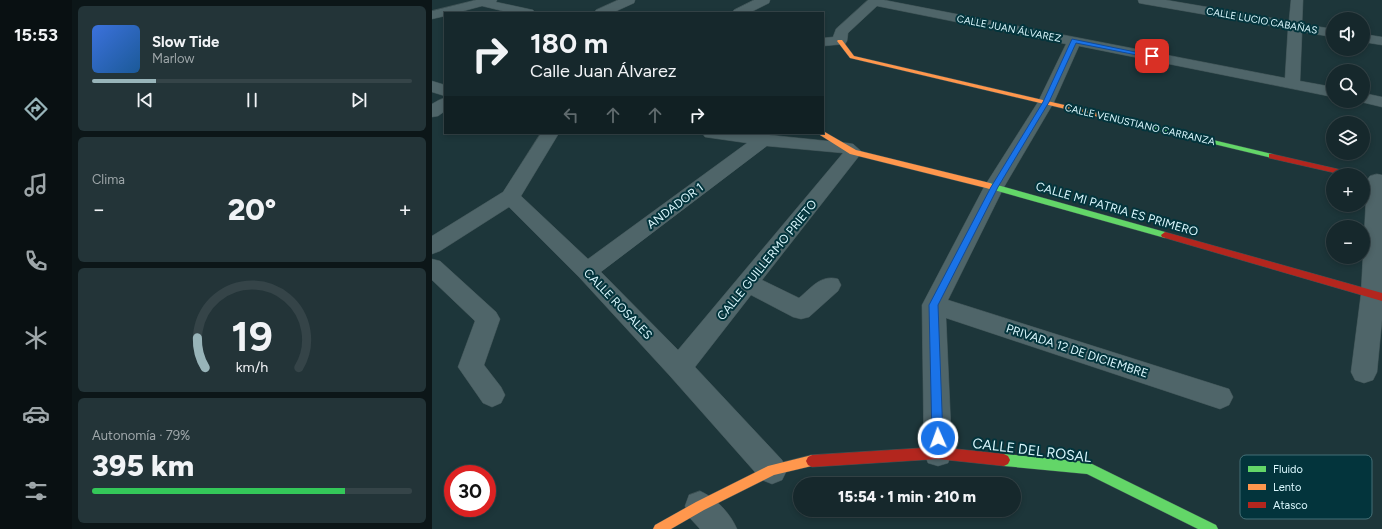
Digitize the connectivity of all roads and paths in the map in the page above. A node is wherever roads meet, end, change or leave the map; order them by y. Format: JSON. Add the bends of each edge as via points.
{"nodes":[{"id":1,"x":629,"y":0,"type":"edge"},
{"id":2,"x":764,"y":0,"type":"edge"},
{"id":3,"x":1144,"y":0,"type":"edge"},
{"id":4,"x":1297,"y":0,"type":"edge"},
{"id":5,"x":487,"y":1,"type":"edge"},
{"id":6,"x":875,"y":1,"type":"edge"},
{"id":7,"x":525,"y":12,"type":"edge"},
{"id":8,"x":603,"y":12,"type":"edge"},
{"id":9,"x":741,"y":12,"type":"edge"},
{"id":10,"x":432,"y":15,"type":"edge"},
{"id":11,"x":1295,"y":26,"type":"junction"},
{"id":12,"x":1326,"y":31,"type":"edge"},
{"id":13,"x":1370,"y":39,"type":"edge"},
{"id":14,"x":840,"y":41,"type":"junction"},
{"id":15,"x":1074,"y":41,"type":"junction"},
{"id":16,"x":1382,"y":41,"type":"edge"},
{"id":17,"x":824,"y":42,"type":"edge"},
{"id":18,"x":1292,"y":84,"type":"junction"},
{"id":19,"x":432,"y":86,"type":"edge"},
{"id":20,"x":444,"y":91,"type":"edge"},
{"id":21,"x":1326,"y":91,"type":"edge"},
{"id":22,"x":1370,"y":99,"type":"edge"},
{"id":23,"x":1046,"y":102,"type":"junction"},
{"id":24,"x":1382,"y":102,"type":"edge"},
{"id":25,"x":444,"y":104,"type":"edge"},
{"id":26,"x":432,"y":112,"type":"edge"},
{"id":27,"x":549,"y":134,"type":"edge"},
{"id":28,"x":718,"y":134,"type":"edge"},
{"id":29,"x":824,"y":134,"type":"edge"},
{"id":30,"x":763,"y":140,"type":"junction"},
{"id":31,"x":850,"y":150,"type":"junction"},
{"id":32,"x":1326,"y":168,"type":"edge"},
{"id":33,"x":1374,"y":180,"type":"edge"},
{"id":34,"x":994,"y":187,"type":"junction"},
{"id":35,"x":510,"y":197,"type":"junction"},
{"id":36,"x":432,"y":246,"type":"edge"},
{"id":37,"x":432,"y":267,"type":"edge"},
{"id":38,"x":587,"y":272,"type":"junction"},
{"id":39,"x":748,"y":283,"type":"junction"},
{"id":40,"x":830,"y":285,"type":"dead end"},
{"id":41,"x":1378,"y":295,"type":"edge"},
{"id":42,"x":934,"y":305,"type":"junction"},
{"id":43,"x":679,"y":368,"type":"junction"},
{"id":44,"x":1364,"y":372,"type":"dead end"},
{"id":45,"x":492,"y":395,"type":"dead end"},
{"id":46,"x":1220,"y":396,"type":"dead end"},
{"id":47,"x":938,"y":453,"type":"junction"},
{"id":48,"x":772,"y":470,"type":"junction"},
{"id":49,"x":700,"y":506,"type":"junction"},
{"id":50,"x":659,"y":529,"type":"edge"},
{"id":51,"x":721,"y":529,"type":"edge"},
{"id":52,"x":1212,"y":529,"type":"edge"}],
"edges":[{"from":1,"to":8,"type":"street"},
{"from":2,"to":9,"type":"street"},
{"from":3,"to":11,"type":"street","name":"CALLE LUCIO CABAÑAS"},
{"from":4,"to":11,"type":"street"},
{"from":5,"to":7,"type":"street"},
{"from":5,"to":10,"type":"street"},
{"from":6,"to":14,"type":"street","via":[[841,32]]},
{"from":6,"to":15,"type":"street","name":"CALLE JUAN ÁLVAREZ"},
{"from":11,"to":12,"type":"street","name":"CALLE LUCIO CABAÑAS"},
{"from":11,"to":18,"type":"street"},
{"from":13,"to":16,"type":"street"},
{"from":14,"to":17,"type":"street"},
{"from":14,"to":23,"type":"street","name":"CALLE VENUSTIANO CARRANZA","via":[[852,57]]},
{"from":15,"to":18,"type":"street","name":"CALLE JUAN ÁLVAREZ"},
{"from":15,"to":23,"type":"street"},
{"from":18,"to":21,"type":"street","name":"CALLE JUAN ÁLVAREZ"},
{"from":19,"to":20,"type":"street"},
{"from":22,"to":24,"type":"street"},
{"from":23,"to":32,"type":"street","name":"CALLE VENUSTIANO CARRANZA"},
{"from":23,"to":34,"type":"street"},
{"from":25,"to":26,"type":"street"},
{"from":27,"to":35,"type":"street"},
{"from":28,"to":30,"type":"street"},
{"from":29,"to":31,"type":"street","name":"CALLE MI PATRIA ES PRIMERO"},
{"from":30,"to":31,"type":"street"},
{"from":30,"to":38,"type":"street","name":"ANDADOR 1"},
{"from":31,"to":34,"type":"street","name":"CALLE MI PATRIA ES PRIMERO"},
{"from":31,"to":39,"type":"street","name":"CALLE GUILLERMO PRIETO"},
{"from":33,"to":41,"type":"street"},
{"from":34,"to":41,"type":"street","name":"CALLE MI PATRIA ES PRIMERO"},
{"from":34,"to":42,"type":"street"},
{"from":35,"to":36,"type":"street"},
{"from":35,"to":38,"type":"street","name":"CALLE ROSALES"},
{"from":37,"to":45,"type":"street","via":[[488,319],[471,367]]},
{"from":38,"to":43,"type":"street","name":"CALLE ROSALES"},
{"from":39,"to":40,"type":"street","via":[[801,310]]},
{"from":39,"to":43,"type":"street","name":"CALLE GUILLERMO PRIETO"},
{"from":41,"to":44,"type":"street"},
{"from":42,"to":46,"type":"street","name":"PRIVADA 12 DE DICIEMBRE"},
{"from":42,"to":47,"type":"street"},
{"from":43,"to":48,"type":"street","name":"CALLE ROSALES"},
{"from":47,"to":48,"type":"street","name":"CALLE DEL ROSAL","via":[[814,461]]},
{"from":47,"to":52,"type":"street","name":"CALLE DEL ROSAL","via":[[1088,468]]},
{"from":48,"to":49,"type":"street","name":"CALLE DEL ROSAL"},
{"from":49,"to":50,"type":"street","name":"CALLE DEL ROSAL"},
{"from":49,"to":51,"type":"street"}]}
